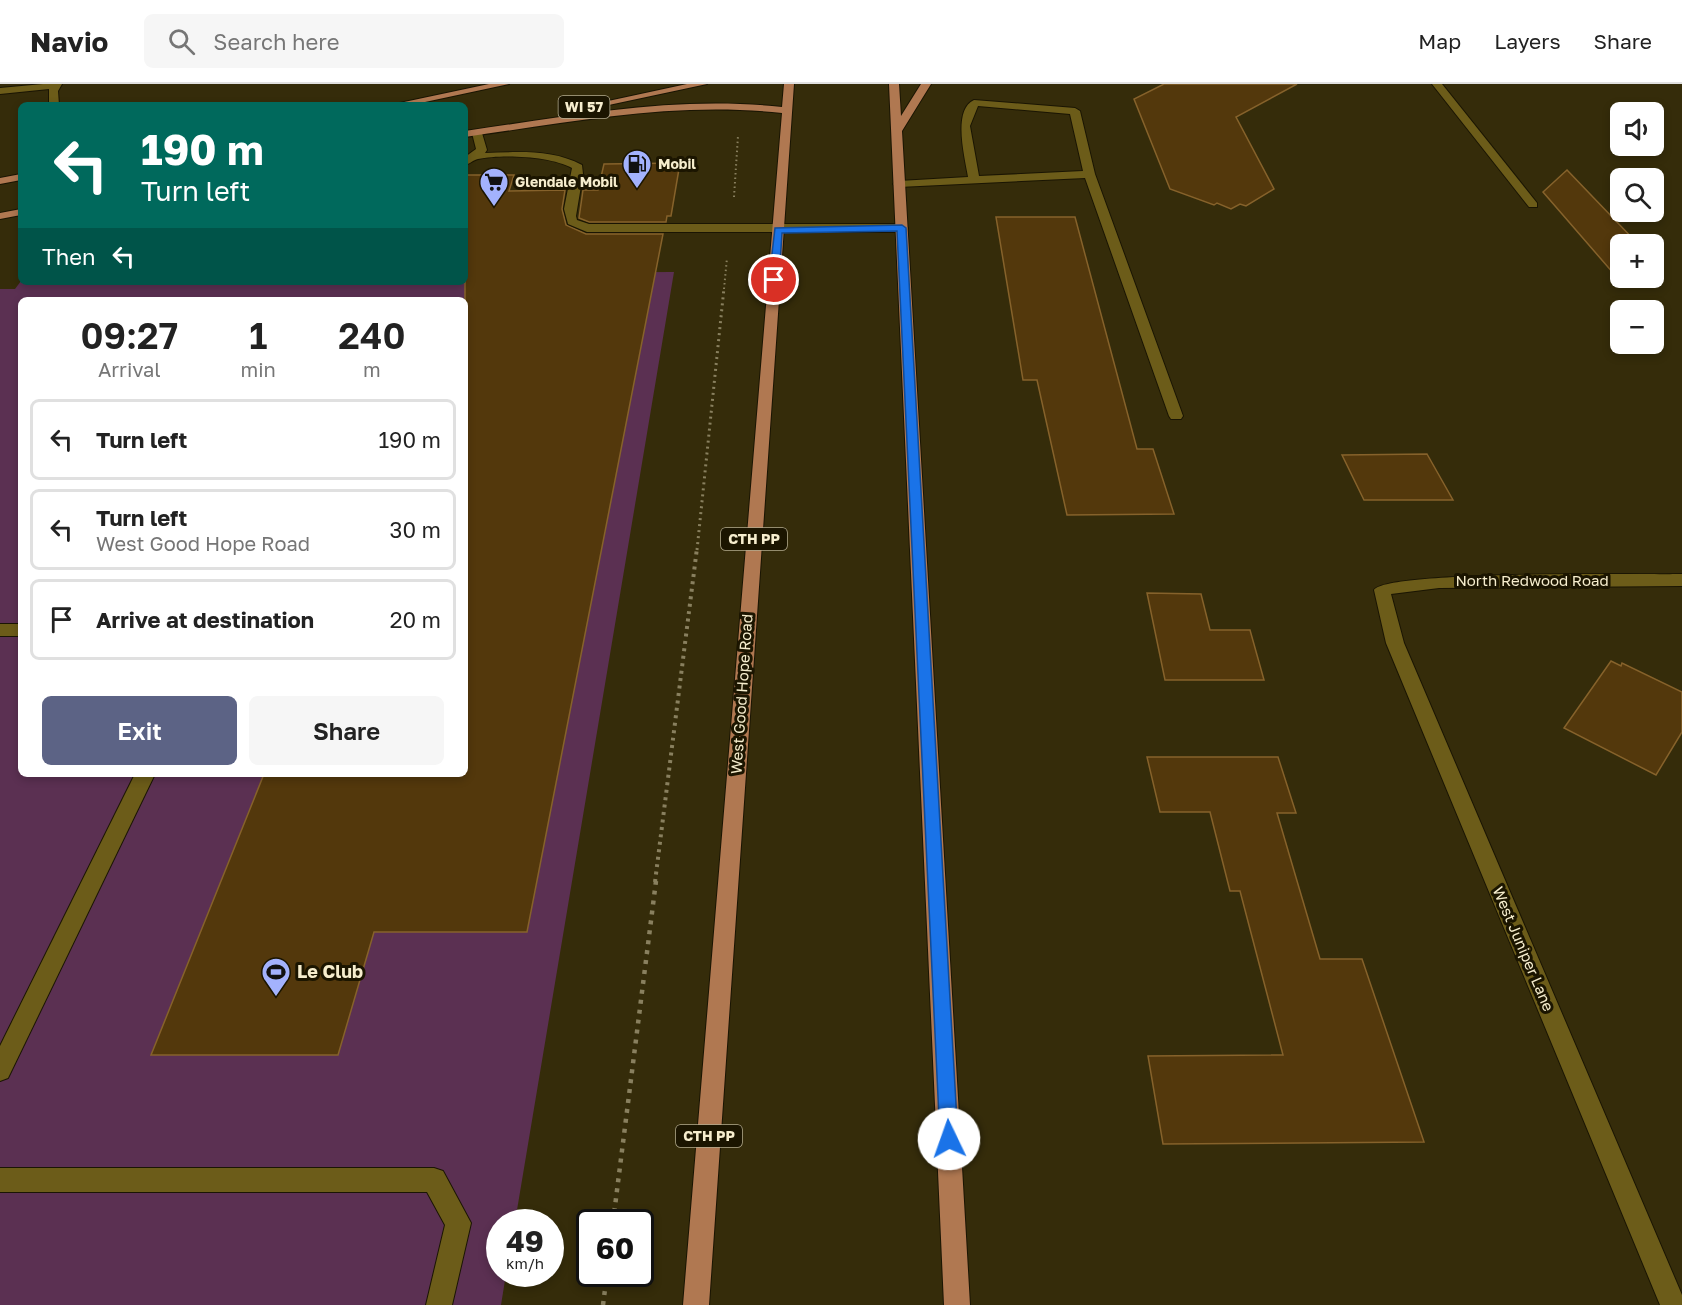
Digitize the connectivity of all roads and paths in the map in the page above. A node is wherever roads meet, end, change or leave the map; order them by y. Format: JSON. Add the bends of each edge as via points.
{"nodes":[{"id":1,"x":6,"y":84,"type":"edge"},
{"id":2,"x":504,"y":84,"type":"edge"},
{"id":3,"x":702,"y":84,"type":"edge"},
{"id":4,"x":789,"y":84,"type":"edge"},
{"id":5,"x":894,"y":84,"type":"edge"},
{"id":6,"x":926,"y":84,"type":"edge"},
{"id":7,"x":1437,"y":84,"type":"edge"},
{"id":8,"x":56,"y":85,"type":"edge"},
{"id":9,"x":0,"y":90,"type":"edge"},
{"id":10,"x":54,"y":102,"type":"edge"},
{"id":11,"x":411,"y":102,"type":"edge"},
{"id":12,"x":787,"y":111,"type":"junction"},
{"id":13,"x":469,"y":132,"type":"edge"},
{"id":14,"x":897,"y":132,"type":"junction"},
{"id":15,"x":738,"y":133,"type":"dead end"},
{"id":16,"x":476,"y":156,"type":"junction"},
{"id":17,"x":468,"y":160,"type":"edge"},
{"id":18,"x":1089,"y":174,"type":"junction"},
{"id":19,"x":18,"y":178,"type":"edge"},
{"id":20,"x":974,"y":180,"type":"junction"},
{"id":21,"x":0,"y":181,"type":"edge"},
{"id":22,"x":899,"y":184,"type":"junction"},
{"id":23,"x":1533,"y":205,"type":"dead end"},
{"id":24,"x":18,"y":213,"type":"edge"},
{"id":25,"x":0,"y":216,"type":"edge"},
{"id":26,"x":902,"y":228,"type":"junction"},
{"id":27,"x":730,"y":230,"type":"junction"},
{"id":28,"x":778,"y":230,"type":"junction"},
{"id":29,"x":1176,"y":416,"type":"dead end"},
{"id":30,"x":1682,"y":580,"type":"edge"},
{"id":31,"x":1382,"y":590,"type":"joint"},
{"id":32,"x":0,"y":630,"type":"edge"},
{"id":33,"x":18,"y":630,"type":"edge"},
{"id":34,"x":144,"y":777,"type":"edge"},
{"id":35,"x":0,"y":1070,"type":"edge"},
{"id":36,"x":0,"y":1180,"type":"edge"},
{"id":37,"x":616,"y":1209,"type":"edge"},
{"id":38,"x":605,"y":1287,"type":"edge"},
{"id":39,"x":439,"y":1305,"type":"edge"},
{"id":40,"x":603,"y":1305,"type":"edge"},
{"id":41,"x":696,"y":1305,"type":"edge"},
{"id":42,"x":957,"y":1305,"type":"edge"},
{"id":43,"x":1673,"y":1305,"type":"edge"}],
"edges":[{"from":1,"to":9,"type":"street"},
{"from":2,"to":11,"type":"main road"},
{"from":3,"to":13,"type":"main road","number":"WI 57"},
{"from":4,"to":12,"type":"main road","name":"West Good Hope Road","number":"CTH PP"},
{"from":5,"to":14,"type":"main road"},
{"from":6,"to":14,"type":"main road"},
{"from":7,"to":23,"type":"street"},
{"from":8,"to":9,"type":"street"},
{"from":8,"to":10,"type":"street"},
{"from":12,"to":13,"type":"main road","via":[[753,105],[691,106]]},
{"from":12,"to":28,"type":"main road","name":"West Good Hope Road","number":"CTH PP"},
{"from":13,"to":16,"type":"street","via":[[482,150]]},
{"from":14,"to":22,"type":"main road"},
{"from":15,"to":27,"type":"path"},
{"from":16,"to":17,"type":"street"},
{"from":16,"to":27,"type":"street","via":[[572,162],[578,167],[578,180],[569,215],[572,222],[587,228]]},
{"from":18,"to":20,"type":"street"},
{"from":18,"to":20,"type":"street","via":[[1075,111],[974,103],[965,126]]},
{"from":18,"to":29,"type":"street"},
{"from":19,"to":21,"type":"main road"},
{"from":20,"to":22,"type":"street"},
{"from":22,"to":26,"type":"main road"},
{"from":24,"to":25,"type":"main road"},
{"from":26,"to":28,"type":"street"},
{"from":26,"to":42,"type":"main road"},
{"from":27,"to":28,"type":"street"},
{"from":27,"to":37,"type":"path","via":[[704,490]]},
{"from":28,"to":41,"type":"main road","name":"West Good Hope Road","number":"CTH PP"},
{"from":30,"to":31,"type":"street","name":"North Redwood Road","via":[[1439,582]]},
{"from":31,"to":43,"type":"street","name":"West Juniper Lane","via":[[1395,642]]},
{"from":32,"to":33,"type":"street"},
{"from":34,"to":35,"type":"street"},
{"from":36,"to":39,"type":"street","via":[[434,1180],[459,1222]]},
{"from":38,"to":40,"type":"path"}]}
